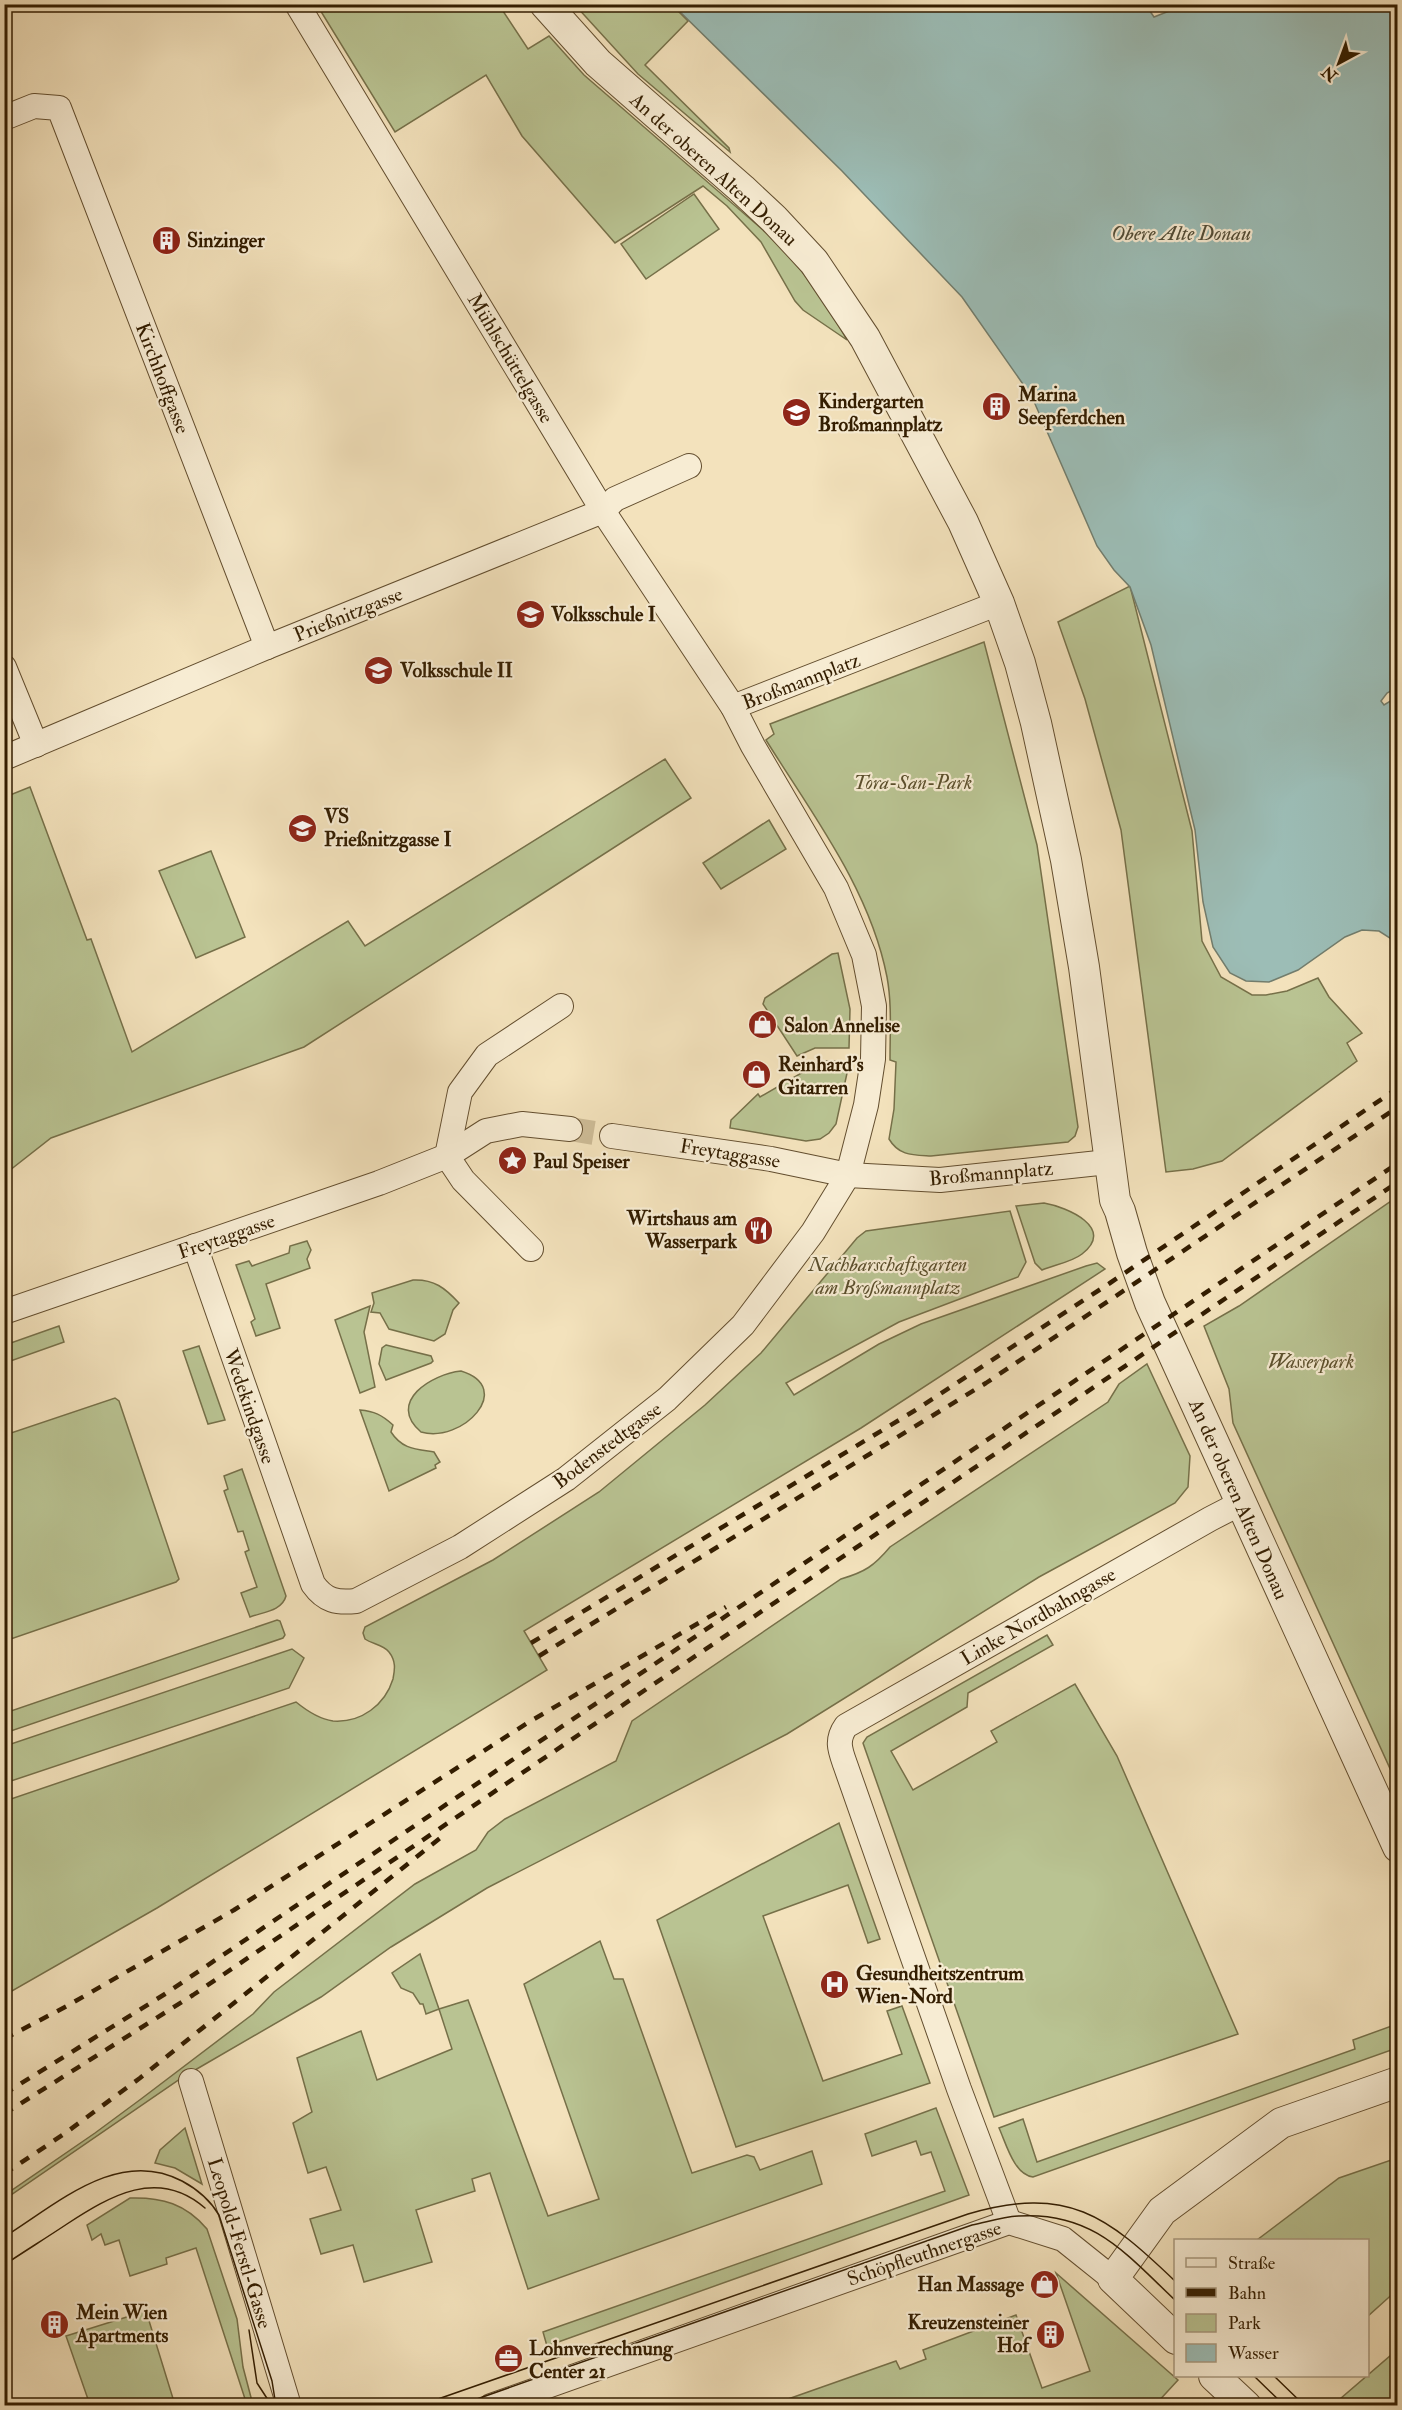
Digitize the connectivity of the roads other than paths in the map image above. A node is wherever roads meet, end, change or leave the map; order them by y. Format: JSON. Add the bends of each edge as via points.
{"nodes":[{"id":1,"x":297,"y":4,"type":"edge"},
{"id":2,"x":545,"y":4,"type":"edge"},
{"id":3,"x":4,"y":118,"type":"edge"},
{"id":4,"x":689,"y":466,"type":"dead end"},
{"id":5,"x":603,"y":511,"type":"junction"},
{"id":6,"x":999,"y":603,"type":"junction"},
{"id":7,"x":267,"y":647,"type":"junction"},
{"id":8,"x":4,"y":667,"type":"edge"},
{"id":9,"x":733,"y":707,"type":"junction"},
{"id":10,"x":36,"y":746,"type":"junction"},
{"id":11,"x":4,"y":758,"type":"edge"},
{"id":12,"x":561,"y":1006,"type":"dead end"},
{"id":13,"x":570,"y":1129,"type":"tunnel mouth"},
{"id":14,"x":612,"y":1136,"type":"tunnel mouth"},
{"id":15,"x":1107,"y":1153,"type":"junction"},
{"id":16,"x":447,"y":1156,"type":"junction"},
{"id":17,"x":848,"y":1174,"type":"junction"},
{"id":18,"x":195,"y":1246,"type":"junction"},
{"id":19,"x":531,"y":1249,"type":"dead end"},
{"id":20,"x":4,"y":1312,"type":"edge"},
{"id":21,"x":1241,"y":1503,"type":"junction"},
{"id":22,"x":305,"y":1566,"type":"joint"},
{"id":23,"x":1398,"y":1847,"type":"edge"},
{"id":24,"x":191,"y":2081,"type":"dead end"},
{"id":25,"x":1398,"y":2082,"type":"edge"},
{"id":26,"x":1009,"y":2222,"type":"junction"},
{"id":27,"x":1113,"y":2279,"type":"junction"},
{"id":28,"x":1174,"y":2337,"type":"edge"},
{"id":29,"x":1215,"y":2377,"type":"edge"},
{"id":30,"x":289,"y":2406,"type":"edge"},
{"id":31,"x":491,"y":2406,"type":"edge"},
{"id":32,"x":1245,"y":2406,"type":"edge"}],
"edges":[{"from":1,"to":5,"type":"street","name":"Mühlschüttelgasse"},
{"from":2,"to":6,"type":"street","name":"An der oberen Alten Donau","via":[[597,63],[742,189],[814,262],[880,365],[963,522]]},
{"from":3,"to":7,"type":"street","name":"Kirchhoffgasse","via":[[34,106],[59,108]]},
{"from":4,"to":5,"type":"street","name":"Prießnitzgasse","via":[[615,499]]},
{"from":5,"to":7,"type":"street","name":"Prießnitzgasse"},
{"from":5,"to":9,"type":"street","name":"Mühlschüttelgasse"},
{"from":6,"to":9,"type":"street","name":"Broßmannplatz"},
{"from":6,"to":15,"type":"street","via":[[1036,723],[1066,860]]},
{"from":7,"to":10,"type":"street","name":"Prießnitzgasse"},
{"from":8,"to":10,"type":"street"},
{"from":9,"to":17,"type":"street","name":"Broßmannplatz","via":[[837,888],[864,955],[874,1006],[873,1059]]},
{"from":10,"to":11,"type":"street","name":"Prießnitzgasse"},
{"from":12,"to":16,"type":"street","via":[[487,1055],[460,1092]]},
{"from":13,"to":16,"type":"street","name":"Freytaggasse","via":[[522,1124],[486,1131]]},
{"from":14,"to":17,"type":"street","name":"Freytaggasse"},
{"from":15,"to":17,"type":"street","name":"Broßmannplatz","via":[[939,1180]]},
{"from":15,"to":21,"type":"street","name":"An der oberen Alten Donau","via":[[1114,1200],[1150,1303]]},
{"from":16,"to":18,"type":"street","name":"Freytaggasse"},
{"from":16,"to":19,"type":"street","via":[[463,1180]]},
{"from":17,"to":22,"type":"street","name":"Bodenstedtgasse","via":[[813,1232],[743,1325],[667,1400],[566,1479],[460,1547],[356,1601],[337,1603],[324,1597]]},
{"from":18,"to":20,"type":"street","name":"Freytaggasse"},
{"from":18,"to":22,"type":"street","name":"Wedekindgasse"},
{"from":21,"to":23,"type":"street","name":"An der oberen Alten Donau"},
{"from":21,"to":26,"type":"street","name":"Linke Nordbahngasse","via":[[996,1639],[846,1726],[840,1734],[839,1747]]},
{"from":24,"to":30,"type":"street","name":"Leopold-Ferstl-Gasse"},
{"from":25,"to":27,"type":"street","via":[[1281,2123],[1162,2211]]},
{"from":26,"to":27,"type":"street","name":"Schöpfleuthnergasse","via":[[1063,2239]]},
{"from":26,"to":31,"type":"street","name":"Schöpfleuthnergasse"},
{"from":27,"to":28,"type":"street"},
{"from":29,"to":32,"type":"street"}]}
